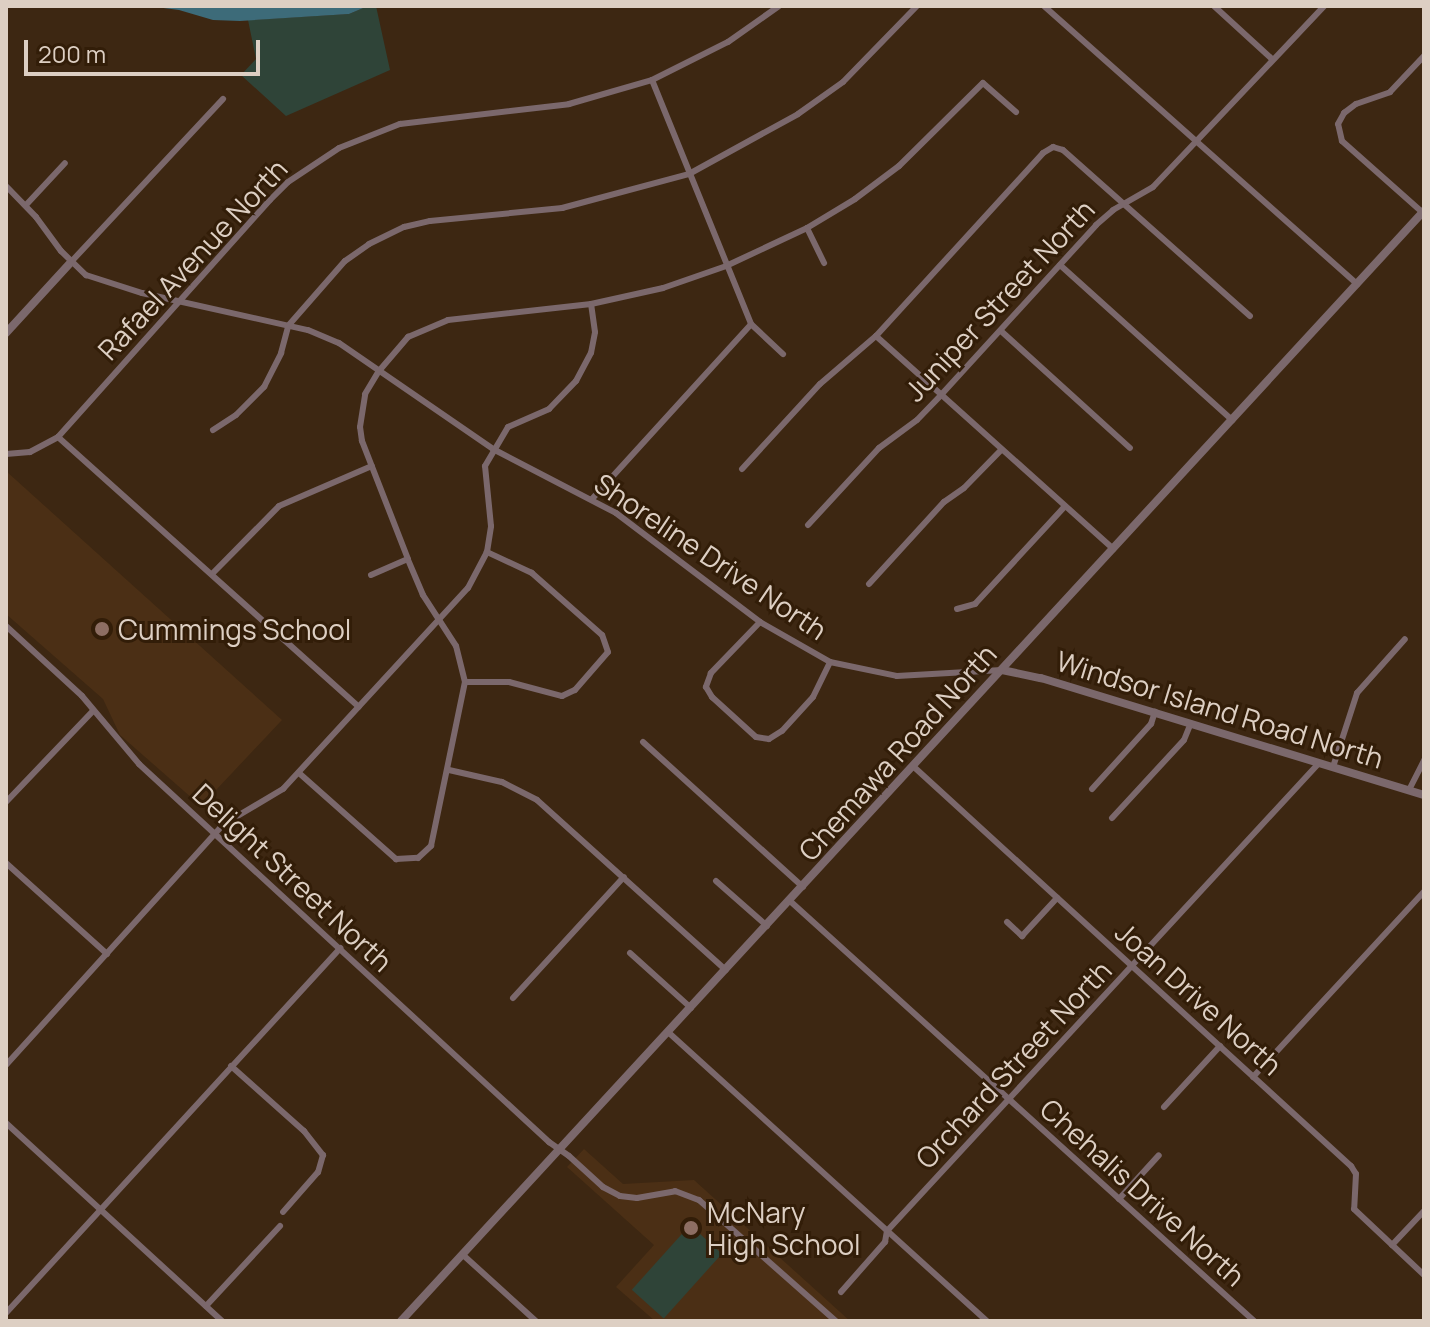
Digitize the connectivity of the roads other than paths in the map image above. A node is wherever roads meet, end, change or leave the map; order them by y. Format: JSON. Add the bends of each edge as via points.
{"nodes":[{"id":1,"x":779,"y":6,"type":"edge"},
{"id":2,"x":917,"y":6,"type":"edge"},
{"id":3,"x":1044,"y":6,"type":"edge"},
{"id":4,"x":1214,"y":6,"type":"edge"},
{"id":5,"x":1324,"y":6,"type":"edge"},
{"id":6,"x":1424,"y":56,"type":"edge"},
{"id":7,"x":1271,"y":58,"type":"junction"},
{"id":8,"x":652,"y":80,"type":"junction"},
{"id":9,"x":223,"y":99,"type":"dead end"},
{"id":10,"x":1016,"y":112,"type":"dead end"},
{"id":11,"x":1195,"y":141,"type":"junction"},
{"id":12,"x":65,"y":163,"type":"dead end"},
{"id":13,"x":689,"y":174,"type":"junction"},
{"id":14,"x":6,"y":186,"type":"edge"},
{"id":15,"x":26,"y":205,"type":"junction"},
{"id":16,"x":1125,"y":205,"type":"junction"},
{"id":17,"x":1423,"y":212,"type":"edge"},
{"id":18,"x":807,"y":228,"type":"junction"},
{"id":19,"x":71,"y":262,"type":"junction"},
{"id":20,"x":824,"y":263,"type":"dead end"},
{"id":21,"x":1060,"y":265,"type":"junction"},
{"id":22,"x":726,"y":266,"type":"junction"},
{"id":23,"x":1357,"y":284,"type":"junction"},
{"id":24,"x":182,"y":300,"type":"junction"},
{"id":25,"x":591,"y":304,"type":"junction"},
{"id":26,"x":1250,"y":316,"type":"dead end"},
{"id":27,"x":751,"y":324,"type":"junction"},
{"id":28,"x":288,"y":326,"type":"junction"},
{"id":29,"x":1001,"y":331,"type":"junction"},
{"id":30,"x":6,"y":333,"type":"edge"},
{"id":31,"x":876,"y":336,"type":"junction"},
{"id":32,"x":783,"y":354,"type":"dead end"},
{"id":33,"x":379,"y":371,"type":"junction"},
{"id":34,"x":941,"y":395,"type":"junction"},
{"id":35,"x":1232,"y":420,"type":"junction"},
{"id":36,"x":213,"y":430,"type":"dead end"},
{"id":37,"x":58,"y":437,"type":"junction"},
{"id":38,"x":1130,"y":448,"type":"dead end"},
{"id":39,"x":493,"y":449,"type":"junction"},
{"id":40,"x":1002,"y":449,"type":"junction"},
{"id":41,"x":6,"y":454,"type":"edge"},
{"id":42,"x":372,"y":466,"type":"junction"},
{"id":43,"x":742,"y":469,"type":"dead end"},
{"id":44,"x":592,"y":499,"type":"junction"},
{"id":45,"x":1065,"y":506,"type":"junction"},
{"id":46,"x":808,"y":525,"type":"dead end"},
{"id":47,"x":1113,"y":549,"type":"junction"},
{"id":48,"x":487,"y":552,"type":"junction"},
{"id":49,"x":408,"y":559,"type":"junction"},
{"id":50,"x":212,"y":574,"type":"junction"},
{"id":51,"x":371,"y":575,"type":"dead end"},
{"id":52,"x":869,"y":584,"type":"dead end"},
{"id":53,"x":957,"y":609,"type":"dead end"},
{"id":54,"x":439,"y":621,"type":"junction"},
{"id":55,"x":760,"y":622,"type":"junction"},
{"id":56,"x":6,"y":626,"type":"edge"},
{"id":57,"x":1405,"y":639,"type":"dead end"},
{"id":58,"x":830,"y":662,"type":"junction"},
{"id":59,"x":1002,"y":670,"type":"junction"},
{"id":60,"x":465,"y":682,"type":"junction"},
{"id":61,"x":359,"y":707,"type":"junction"},
{"id":62,"x":93,"y":711,"type":"junction"},
{"id":63,"x":1155,"y":712,"type":"junction"},
{"id":64,"x":1191,"y":723,"type":"junction"},
{"id":65,"x":643,"y":742,"type":"dead end"},
{"id":66,"x":1424,"y":760,"type":"edge"},
{"id":67,"x":1319,"y":763,"type":"junction"},
{"id":68,"x":914,"y":767,"type":"junction"},
{"id":69,"x":1333,"y":767,"type":"junction"},
{"id":70,"x":449,"y":770,"type":"junction"},
{"id":71,"x":299,"y":773,"type":"junction"},
{"id":72,"x":1092,"y":789,"type":"dead end"},
{"id":73,"x":1409,"y":790,"type":"junction"},
{"id":74,"x":1424,"y":795,"type":"edge"},
{"id":75,"x":6,"y":802,"type":"edge"},
{"id":76,"x":1112,"y":818,"type":"dead end"},
{"id":77,"x":216,"y":833,"type":"junction"},
{"id":78,"x":6,"y":863,"type":"edge"},
{"id":79,"x":624,"y":877,"type":"junction"},
{"id":80,"x":716,"y":881,"type":"dead end"},
{"id":81,"x":803,"y":887,"type":"junction"},
{"id":82,"x":1424,"y":892,"type":"edge"},
{"id":83,"x":1057,"y":898,"type":"junction"},
{"id":84,"x":790,"y":901,"type":"junction"},
{"id":85,"x":1007,"y":922,"type":"dead end"},
{"id":86,"x":767,"y":926,"type":"junction"},
{"id":87,"x":340,"y":948,"type":"junction"},
{"id":88,"x":630,"y":953,"type":"dead end"},
{"id":89,"x":107,"y":954,"type":"junction"},
{"id":90,"x":1133,"y":967,"type":"junction"},
{"id":91,"x":726,"y":970,"type":"junction"},
{"id":92,"x":513,"y":998,"type":"dead end"},
{"id":93,"x":691,"y":1008,"type":"junction"},
{"id":94,"x":668,"y":1032,"type":"junction"},
{"id":95,"x":1220,"y":1046,"type":"junction"},
{"id":96,"x":6,"y":1065,"type":"edge"},
{"id":97,"x":231,"y":1066,"type":"junction"},
{"id":98,"x":1253,"y":1077,"type":"junction"},
{"id":99,"x":1008,"y":1101,"type":"junction"},
{"id":100,"x":1164,"y":1107,"type":"dead end"},
{"id":101,"x":6,"y":1123,"type":"edge"},
{"id":102,"x":560,"y":1150,"type":"junction"},
{"id":103,"x":1159,"y":1155,"type":"dead end"},
{"id":104,"x":1119,"y":1199,"type":"junction"},
{"id":105,"x":100,"y":1210,"type":"junction"},
{"id":106,"x":1424,"y":1211,"type":"edge"},
{"id":107,"x":283,"y":1212,"type":"dead end"},
{"id":108,"x":280,"y":1226,"type":"dead end"},
{"id":109,"x":887,"y":1231,"type":"junction"},
{"id":110,"x":1392,"y":1245,"type":"junction"},
{"id":111,"x":462,"y":1254,"type":"junction"},
{"id":112,"x":1424,"y":1275,"type":"edge"},
{"id":113,"x":841,"y":1292,"type":"dead end"},
{"id":114,"x":206,"y":1306,"type":"junction"},
{"id":115,"x":6,"y":1313,"type":"edge"},
{"id":116,"x":217,"y":1319,"type":"edge"},
{"id":117,"x":401,"y":1321,"type":"edge"},
{"id":118,"x":536,"y":1321,"type":"edge"},
{"id":119,"x":836,"y":1321,"type":"edge"},
{"id":120,"x":987,"y":1321,"type":"edge"},
{"id":121,"x":1254,"y":1321,"type":"edge"}],
"edges":[{"from":1,"to":8,"type":"street","name":"Rafael Avenue North","via":[[728,42]]},
{"from":2,"to":13,"type":"street","via":[[843,82],[798,114]]},
{"from":3,"to":11,"type":"street"},
{"from":4,"to":7,"type":"street"},
{"from":5,"to":7,"type":"street","name":"Juniper Street North"},
{"from":6,"to":17,"type":"street","via":[[1387,95],[1350,107],[1340,118],[1338,131],[1342,141]]},
{"from":7,"to":11,"type":"street","name":"Juniper Street North"},
{"from":8,"to":13,"type":"street"},
{"from":8,"to":24,"type":"street","name":"Rafael Avenue North","via":[[569,104],[400,124],[339,148],[279,191]]},
{"from":9,"to":19,"type":"street"},
{"from":10,"to":18,"type":"street","via":[[983,83],[899,166]]},
{"from":11,"to":16,"type":"street","name":"Juniper Street North","via":[[1153,187]]},
{"from":11,"to":23,"type":"street"},
{"from":12,"to":15,"type":"street"},
{"from":13,"to":22,"type":"street"},
{"from":13,"to":28,"type":"street","via":[[562,208],[404,227],[345,261]]},
{"from":14,"to":15,"type":"street","name":"Shoreline Drive North"},
{"from":15,"to":19,"type":"street","name":"Shoreline Drive North"},
{"from":16,"to":21,"type":"street","name":"Juniper Street North","via":[[1096,225]]},
{"from":16,"to":26,"type":"street"},
{"from":16,"to":31,"type":"street","via":[[1053,147]]},
{"from":17,"to":23,"type":"street","name":"Chemawa Road North"},
{"from":18,"to":20,"type":"street"},
{"from":18,"to":22,"type":"street"},
{"from":19,"to":24,"type":"street","name":"Shoreline Drive North","via":[[115,287]]},
{"from":19,"to":30,"type":"street"},
{"from":21,"to":29,"type":"street","name":"Juniper Street North"},
{"from":21,"to":35,"type":"street"},
{"from":22,"to":25,"type":"street","via":[[663,288]]},
{"from":22,"to":27,"type":"street"},
{"from":23,"to":35,"type":"street","name":"Chemawa Road North"},
{"from":24,"to":28,"type":"street","name":"Shoreline Drive North"},
{"from":24,"to":37,"type":"street","name":"Rafael Avenue North"},
{"from":25,"to":33,"type":"street","via":[[448,320],[408,337]]},
{"from":25,"to":39,"type":"street","via":[[591,353],[576,381],[549,409],[508,427]]},
{"from":27,"to":32,"type":"street"},
{"from":27,"to":44,"type":"street"},
{"from":28,"to":33,"type":"street","name":"Shoreline Drive North","via":[[331,339]]},
{"from":28,"to":36,"type":"street","via":[[264,387]]},
{"from":29,"to":34,"type":"street","name":"Juniper Street North"},
{"from":29,"to":38,"type":"street"},
{"from":31,"to":34,"type":"street"},
{"from":31,"to":43,"type":"street","via":[[820,384]]},
{"from":33,"to":39,"type":"street","name":"Shoreline Drive North"},
{"from":33,"to":42,"type":"street","via":[[361,412],[362,441]]},
{"from":34,"to":40,"type":"street"},
{"from":34,"to":46,"type":"street","name":"Juniper Street North","via":[[879,448]]},
{"from":35,"to":47,"type":"street","name":"Chemawa Road North"},
{"from":37,"to":41,"type":"street","via":[[30,452]]},
{"from":37,"to":50,"type":"street"},
{"from":39,"to":44,"type":"street","name":"Shoreline Drive North"},
{"from":39,"to":48,"type":"street","via":[[484,471],[491,508]]},
{"from":40,"to":45,"type":"street"},
{"from":40,"to":52,"type":"street","via":[[944,502]]},
{"from":42,"to":49,"type":"street"},
{"from":42,"to":50,"type":"street","via":[[279,506]]},
{"from":44,"to":55,"type":"street","name":"Shoreline Drive North"},
{"from":45,"to":47,"type":"street"},
{"from":45,"to":53,"type":"street","via":[[975,604]]},
{"from":47,"to":59,"type":"street","name":"Chemawa Road North"},
{"from":48,"to":54,"type":"street","via":[[468,588]]},
{"from":48,"to":60,"type":"street","via":[[532,573],[602,635],[608,652],[575,690],[562,696],[509,682]]},
{"from":49,"to":51,"type":"street"},
{"from":49,"to":54,"type":"street"},
{"from":50,"to":61,"type":"street"},
{"from":54,"to":60,"type":"street","via":[[456,646]]},
{"from":54,"to":61,"type":"street"},
{"from":55,"to":58,"type":"street","name":"Shoreline Drive North"},
{"from":55,"to":58,"type":"street","via":[[711,673],[706,687],[756,737],[769,739],[782,731],[813,697]]},
{"from":56,"to":62,"type":"street","name":"Delight Street North"},
{"from":57,"to":69,"type":"street","via":[[1357,693]]},
{"from":58,"to":59,"type":"street","name":"Shoreline Drive North","via":[[897,676]]},
{"from":59,"to":63,"type":"street","name":"Windsor Island Road North"},
{"from":59,"to":68,"type":"street","name":"Chemawa Road North"},
{"from":60,"to":70,"type":"street"},
{"from":61,"to":71,"type":"street"},
{"from":62,"to":75,"type":"street"},
{"from":62,"to":77,"type":"street","name":"Delight Street North","via":[[120,745]]},
{"from":63,"to":64,"type":"street","name":"Windsor Island Road North"},
{"from":63,"to":72,"type":"street","via":[[1151,724]]},
{"from":64,"to":67,"type":"street","name":"Windsor Island Road North"},
{"from":64,"to":76,"type":"street","via":[[1184,740]]},
{"from":65,"to":81,"type":"street"},
{"from":66,"to":73,"type":"street"},
{"from":67,"to":69,"type":"street","name":"Windsor Island Road North"},
{"from":67,"to":90,"type":"street","name":"Orchard Street North"},
{"from":68,"to":81,"type":"street","name":"Chemawa Road North"},
{"from":68,"to":83,"type":"street","name":"Joan Drive North"},
{"from":69,"to":73,"type":"street","name":"Windsor Island Road North"},
{"from":70,"to":71,"type":"street","via":[[434,838],[426,852],[410,860],[396,859]]},
{"from":70,"to":79,"type":"street","via":[[528,794]]},
{"from":71,"to":77,"type":"street"},
{"from":73,"to":74,"type":"street","name":"Windsor Island Road North"},
{"from":77,"to":87,"type":"street","name":"Delight Street North"},
{"from":77,"to":89,"type":"street"},
{"from":78,"to":89,"type":"street"},
{"from":79,"to":91,"type":"street"},
{"from":79,"to":92,"type":"street"},
{"from":80,"to":86,"type":"street"},
{"from":81,"to":84,"type":"street","name":"Chemawa Road North"},
{"from":82,"to":98,"type":"street"},
{"from":83,"to":85,"type":"street","via":[[1022,936]]},
{"from":83,"to":90,"type":"street","name":"Joan Drive North"},
{"from":84,"to":86,"type":"street","name":"Chemawa Road North"},
{"from":84,"to":99,"type":"street","name":"Chehalis Drive North"},
{"from":86,"to":91,"type":"street","name":"Chemawa Road North"},
{"from":87,"to":97,"type":"street"},
{"from":87,"to":102,"type":"street","name":"Delight Street North"},
{"from":88,"to":93,"type":"street"},
{"from":89,"to":96,"type":"street"},
{"from":90,"to":95,"type":"street","name":"Joan Drive North"},
{"from":90,"to":99,"type":"street","name":"Orchard Street North"},
{"from":91,"to":93,"type":"street","name":"Chemawa Road North"},
{"from":93,"to":94,"type":"street","name":"Chemawa Road North"},
{"from":94,"to":102,"type":"street","name":"Chemawa Road North"},
{"from":94,"to":109,"type":"street"},
{"from":95,"to":98,"type":"street","name":"Joan Drive North"},
{"from":95,"to":100,"type":"street"},
{"from":97,"to":105,"type":"street"},
{"from":97,"to":107,"type":"street","via":[[321,1149],[323,1163]]},
{"from":98,"to":110,"type":"street","name":"Joan Drive North","via":[[1351,1166],[1356,1174],[1354,1209]]},
{"from":99,"to":104,"type":"street","name":"Chehalis Drive North"},
{"from":99,"to":109,"type":"street","name":"Orchard Street North"},
{"from":101,"to":105,"type":"street"},
{"from":102,"to":111,"type":"street","name":"Chemawa Road North"},
{"from":102,"to":119,"type":"street","name":"Delight Street North","via":[[620,1196],[675,1191],[699,1200]]},
{"from":103,"to":104,"type":"street"},
{"from":104,"to":121,"type":"street","name":"Chehalis Drive North"},
{"from":105,"to":114,"type":"street"},
{"from":105,"to":115,"type":"street"},
{"from":106,"to":110,"type":"street"},
{"from":108,"to":114,"type":"street"},
{"from":109,"to":113,"type":"street","name":"Orchard Street North","via":[[885,1242]]},
{"from":109,"to":120,"type":"street"},
{"from":110,"to":112,"type":"street","name":"Joan Drive North"},
{"from":111,"to":117,"type":"street","name":"Chemawa Road North"},
{"from":111,"to":118,"type":"street"},
{"from":114,"to":116,"type":"street"}]}
